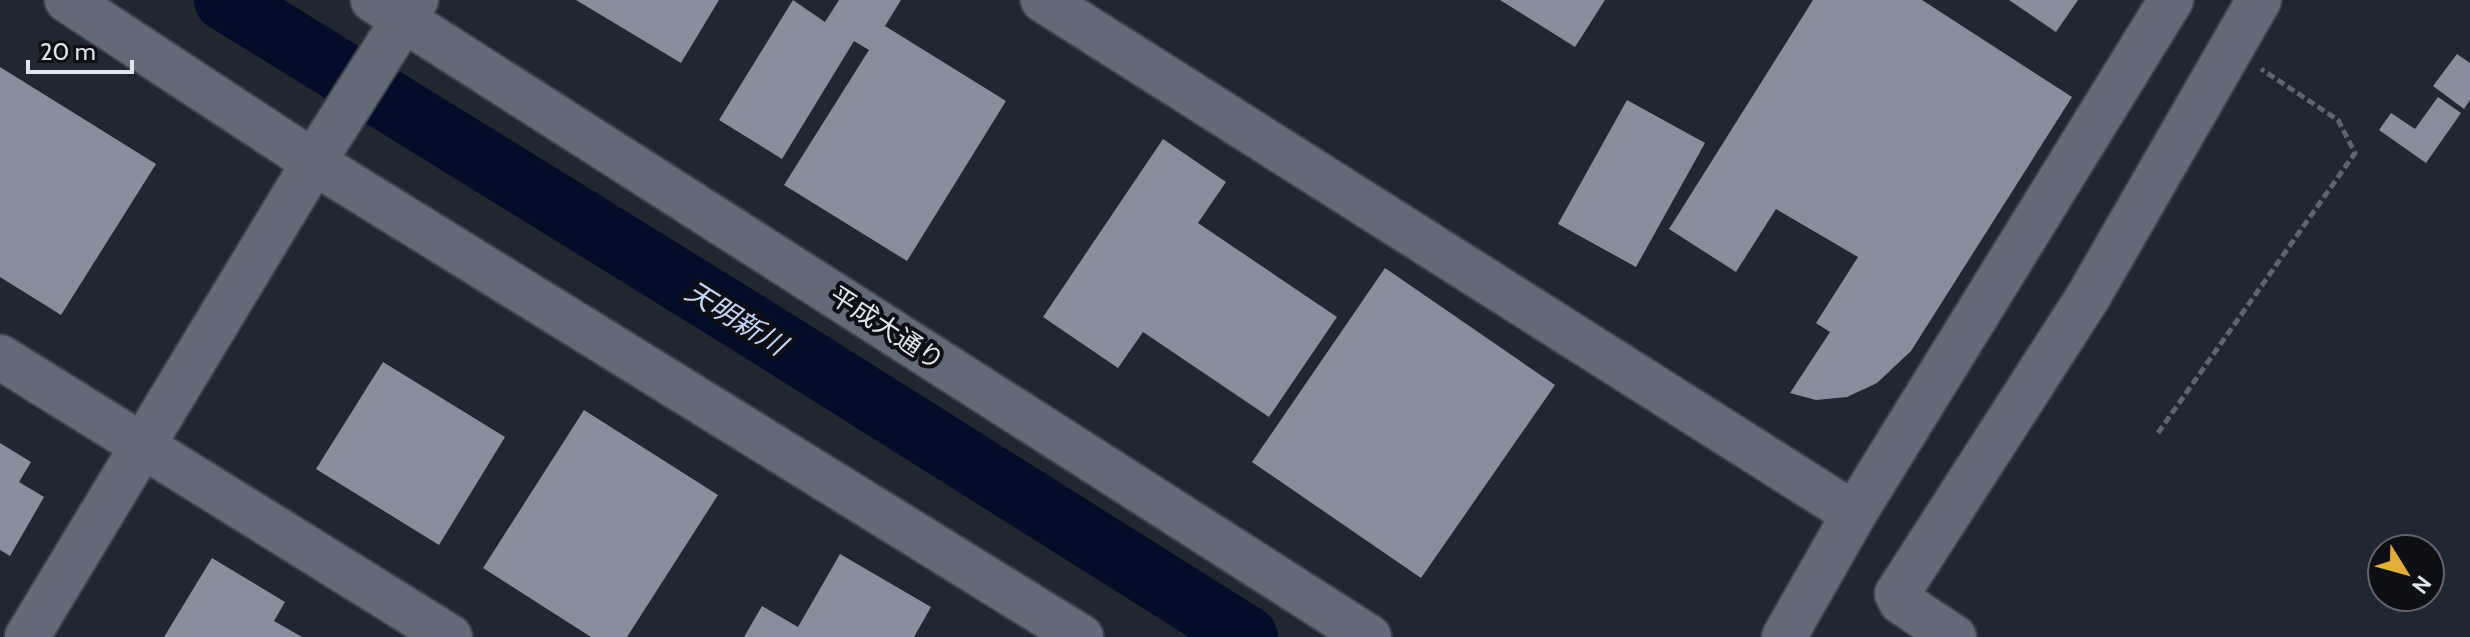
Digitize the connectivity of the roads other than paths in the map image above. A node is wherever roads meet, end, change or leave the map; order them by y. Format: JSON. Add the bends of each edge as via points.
{"nodes":[{"id":1,"x":67,"y":0,"type":"edge"},
{"id":2,"x":1043,"y":0,"type":"edge"},
{"id":3,"x":2171,"y":0,"type":"edge"},
{"id":4,"x":2259,"y":0,"type":"edge"},
{"id":5,"x":398,"y":6,"type":"edge"},
{"id":6,"x":322,"y":151,"type":"junction"},
{"id":7,"x":0,"y":357,"type":"edge"},
{"id":8,"x":144,"y":445,"type":"junction"},
{"id":9,"x":1854,"y":514,"type":"junction"},
{"id":10,"x":27,"y":637,"type":"edge"},
{"id":11,"x":450,"y":637,"type":"edge"},
{"id":12,"x":1081,"y":637,"type":"edge"},
{"id":13,"x":1369,"y":637,"type":"edge"},
{"id":14,"x":1784,"y":637,"type":"edge"},
{"id":15,"x":1954,"y":637,"type":"edge"}],
"edges":[{"from":1,"to":6,"type":"street"},
{"from":2,"to":9,"type":"street"},
{"from":3,"to":9,"type":"street"},
{"from":4,"to":15,"type":"street","via":[[2088,297],[1897,594]]},
{"from":5,"to":6,"type":"street","via":[[375,63]]},
{"from":5,"to":13,"type":"street","name":"平成大通り"},
{"from":6,"to":8,"type":"street"},
{"from":6,"to":12,"type":"street"},
{"from":7,"to":8,"type":"street"},
{"from":8,"to":10,"type":"street"},
{"from":8,"to":11,"type":"street"},
{"from":9,"to":14,"type":"street"}]}
